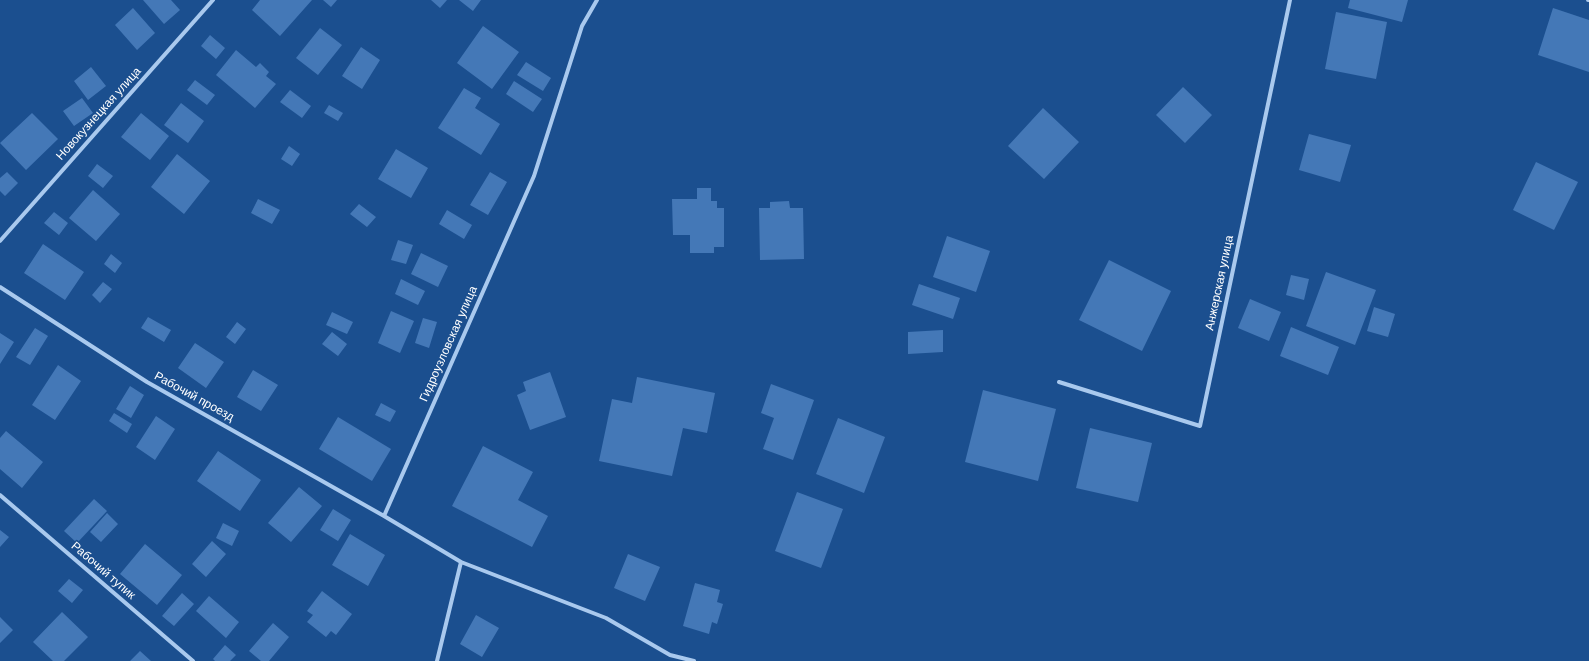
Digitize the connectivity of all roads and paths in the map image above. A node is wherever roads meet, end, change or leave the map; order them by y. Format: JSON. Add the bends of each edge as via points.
{"nodes":[{"id":1,"x":213,"y":0,"type":"edge"},
{"id":2,"x":597,"y":0,"type":"edge"},
{"id":3,"x":1290,"y":0,"type":"edge"},
{"id":4,"x":0,"y":241,"type":"edge"},
{"id":5,"x":0,"y":287,"type":"edge"},
{"id":6,"x":1059,"y":382,"type":"dead end"},
{"id":7,"x":0,"y":496,"type":"edge"},
{"id":8,"x":384,"y":516,"type":"junction"},
{"id":9,"x":461,"y":562,"type":"junction"},
{"id":10,"x":193,"y":661,"type":"edge"},
{"id":11,"x":437,"y":661,"type":"edge"},
{"id":12,"x":694,"y":661,"type":"edge"}],
"edges":[{"from":1,"to":4,"type":"street","name":"Новокузнецкая улица"},
{"from":2,"to":8,"type":"street","name":"Гидроузловская улица","via":[[582,26],[534,176]]},
{"from":3,"to":6,"type":"street","name":"Анжерская улица","via":[[1200,426]]},
{"from":5,"to":8,"type":"street","name":"Рабочий проезд","via":[[147,382]]},
{"from":7,"to":10,"type":"street","name":"Рабочий тупик"},
{"from":8,"to":9,"type":"street"},
{"from":9,"to":11,"type":"street"},
{"from":9,"to":12,"type":"street","via":[[606,618],[670,655]]}]}
